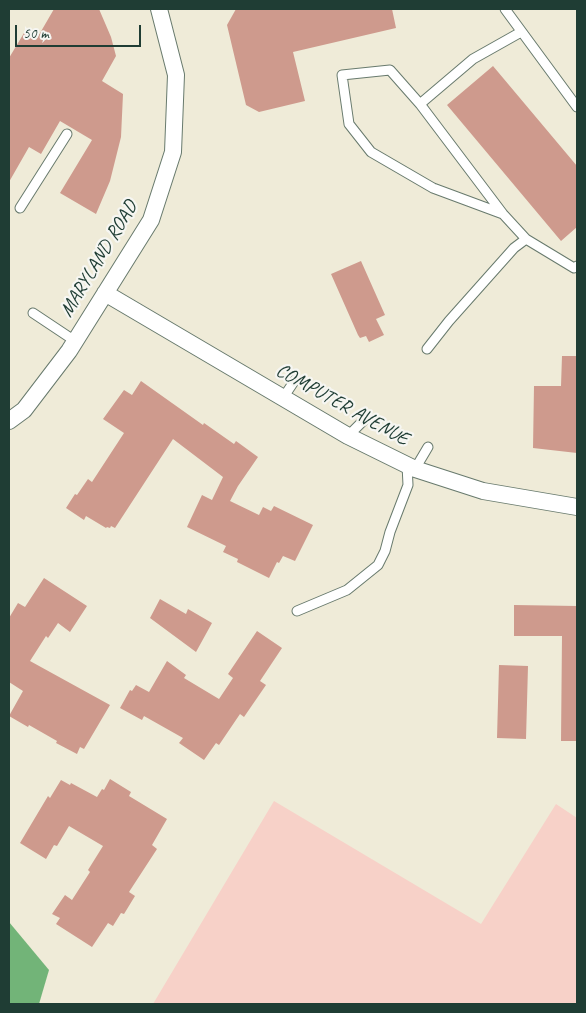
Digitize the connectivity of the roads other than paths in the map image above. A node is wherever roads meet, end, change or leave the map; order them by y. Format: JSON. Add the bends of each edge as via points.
{"nodes":[{"id":1,"x":159,"y":9,"type":"edge"},
{"id":2,"x":505,"y":9,"type":"edge"},
{"id":3,"x":521,"y":32,"type":"junction"},
{"id":4,"x":420,"y":104,"type":"junction"},
{"id":5,"x":577,"y":107,"type":"edge"},
{"id":6,"x":67,"y":134,"type":"dead end"},
{"id":7,"x":20,"y":208,"type":"dead end"},
{"id":8,"x":503,"y":214,"type":"junction"},
{"id":9,"x":526,"y":240,"type":"junction"},
{"id":10,"x":576,"y":269,"type":"edge"},
{"id":11,"x":105,"y":293,"type":"junction"},
{"id":12,"x":33,"y":313,"type":"dead end"},
{"id":13,"x":75,"y":341,"type":"junction"},
{"id":14,"x":427,"y":349,"type":"dead end"},
{"id":15,"x":295,"y":380,"type":"dead end"},
{"id":16,"x":283,"y":398,"type":"junction"},
{"id":17,"x":364,"y":420,"type":"dead end"},
{"id":18,"x":9,"y":421,"type":"edge"},
{"id":19,"x":348,"y":436,"type":"junction"},
{"id":20,"x":428,"y":447,"type":"dead end"},
{"id":21,"x":411,"y":467,"type":"junction"},
{"id":22,"x":577,"y":507,"type":"edge"},
{"id":23,"x":297,"y":611,"type":"dead end"}],
"edges":[{"from":1,"to":11,"type":"street","name":"MARYLAND ROAD","via":[[176,75],[173,152],[151,220]]},
{"from":2,"to":3,"type":"lane"},
{"from":3,"to":4,"type":"lane","via":[[473,59]]},
{"from":3,"to":5,"type":"lane"},
{"from":4,"to":8,"type":"lane"},
{"from":4,"to":8,"type":"lane","via":[[390,70],[342,75],[349,124],[371,152],[434,188]]},
{"from":6,"to":7,"type":"lane"},
{"from":8,"to":9,"type":"lane"},
{"from":9,"to":10,"type":"lane"},
{"from":9,"to":14,"type":"lane","via":[[514,248]]},
{"from":11,"to":13,"type":"street","name":"MARYLAND ROAD"},
{"from":11,"to":16,"type":"street","name":"COMPUTER AVENUE"},
{"from":12,"to":13,"type":"lane"},
{"from":13,"to":18,"type":"street","name":"MARYLAND ROAD","via":[[24,410]]},
{"from":15,"to":16,"type":"lane"},
{"from":16,"to":19,"type":"street","name":"COMPUTER AVENUE"},
{"from":17,"to":19,"type":"lane"},
{"from":19,"to":21,"type":"street","name":"COMPUTER AVENUE"},
{"from":20,"to":21,"type":"lane"},
{"from":21,"to":22,"type":"street","name":"COMPUTER AVENUE","via":[[483,491]]},
{"from":21,"to":23,"type":"lane","via":[[408,485],[378,565],[347,590]]}]}
